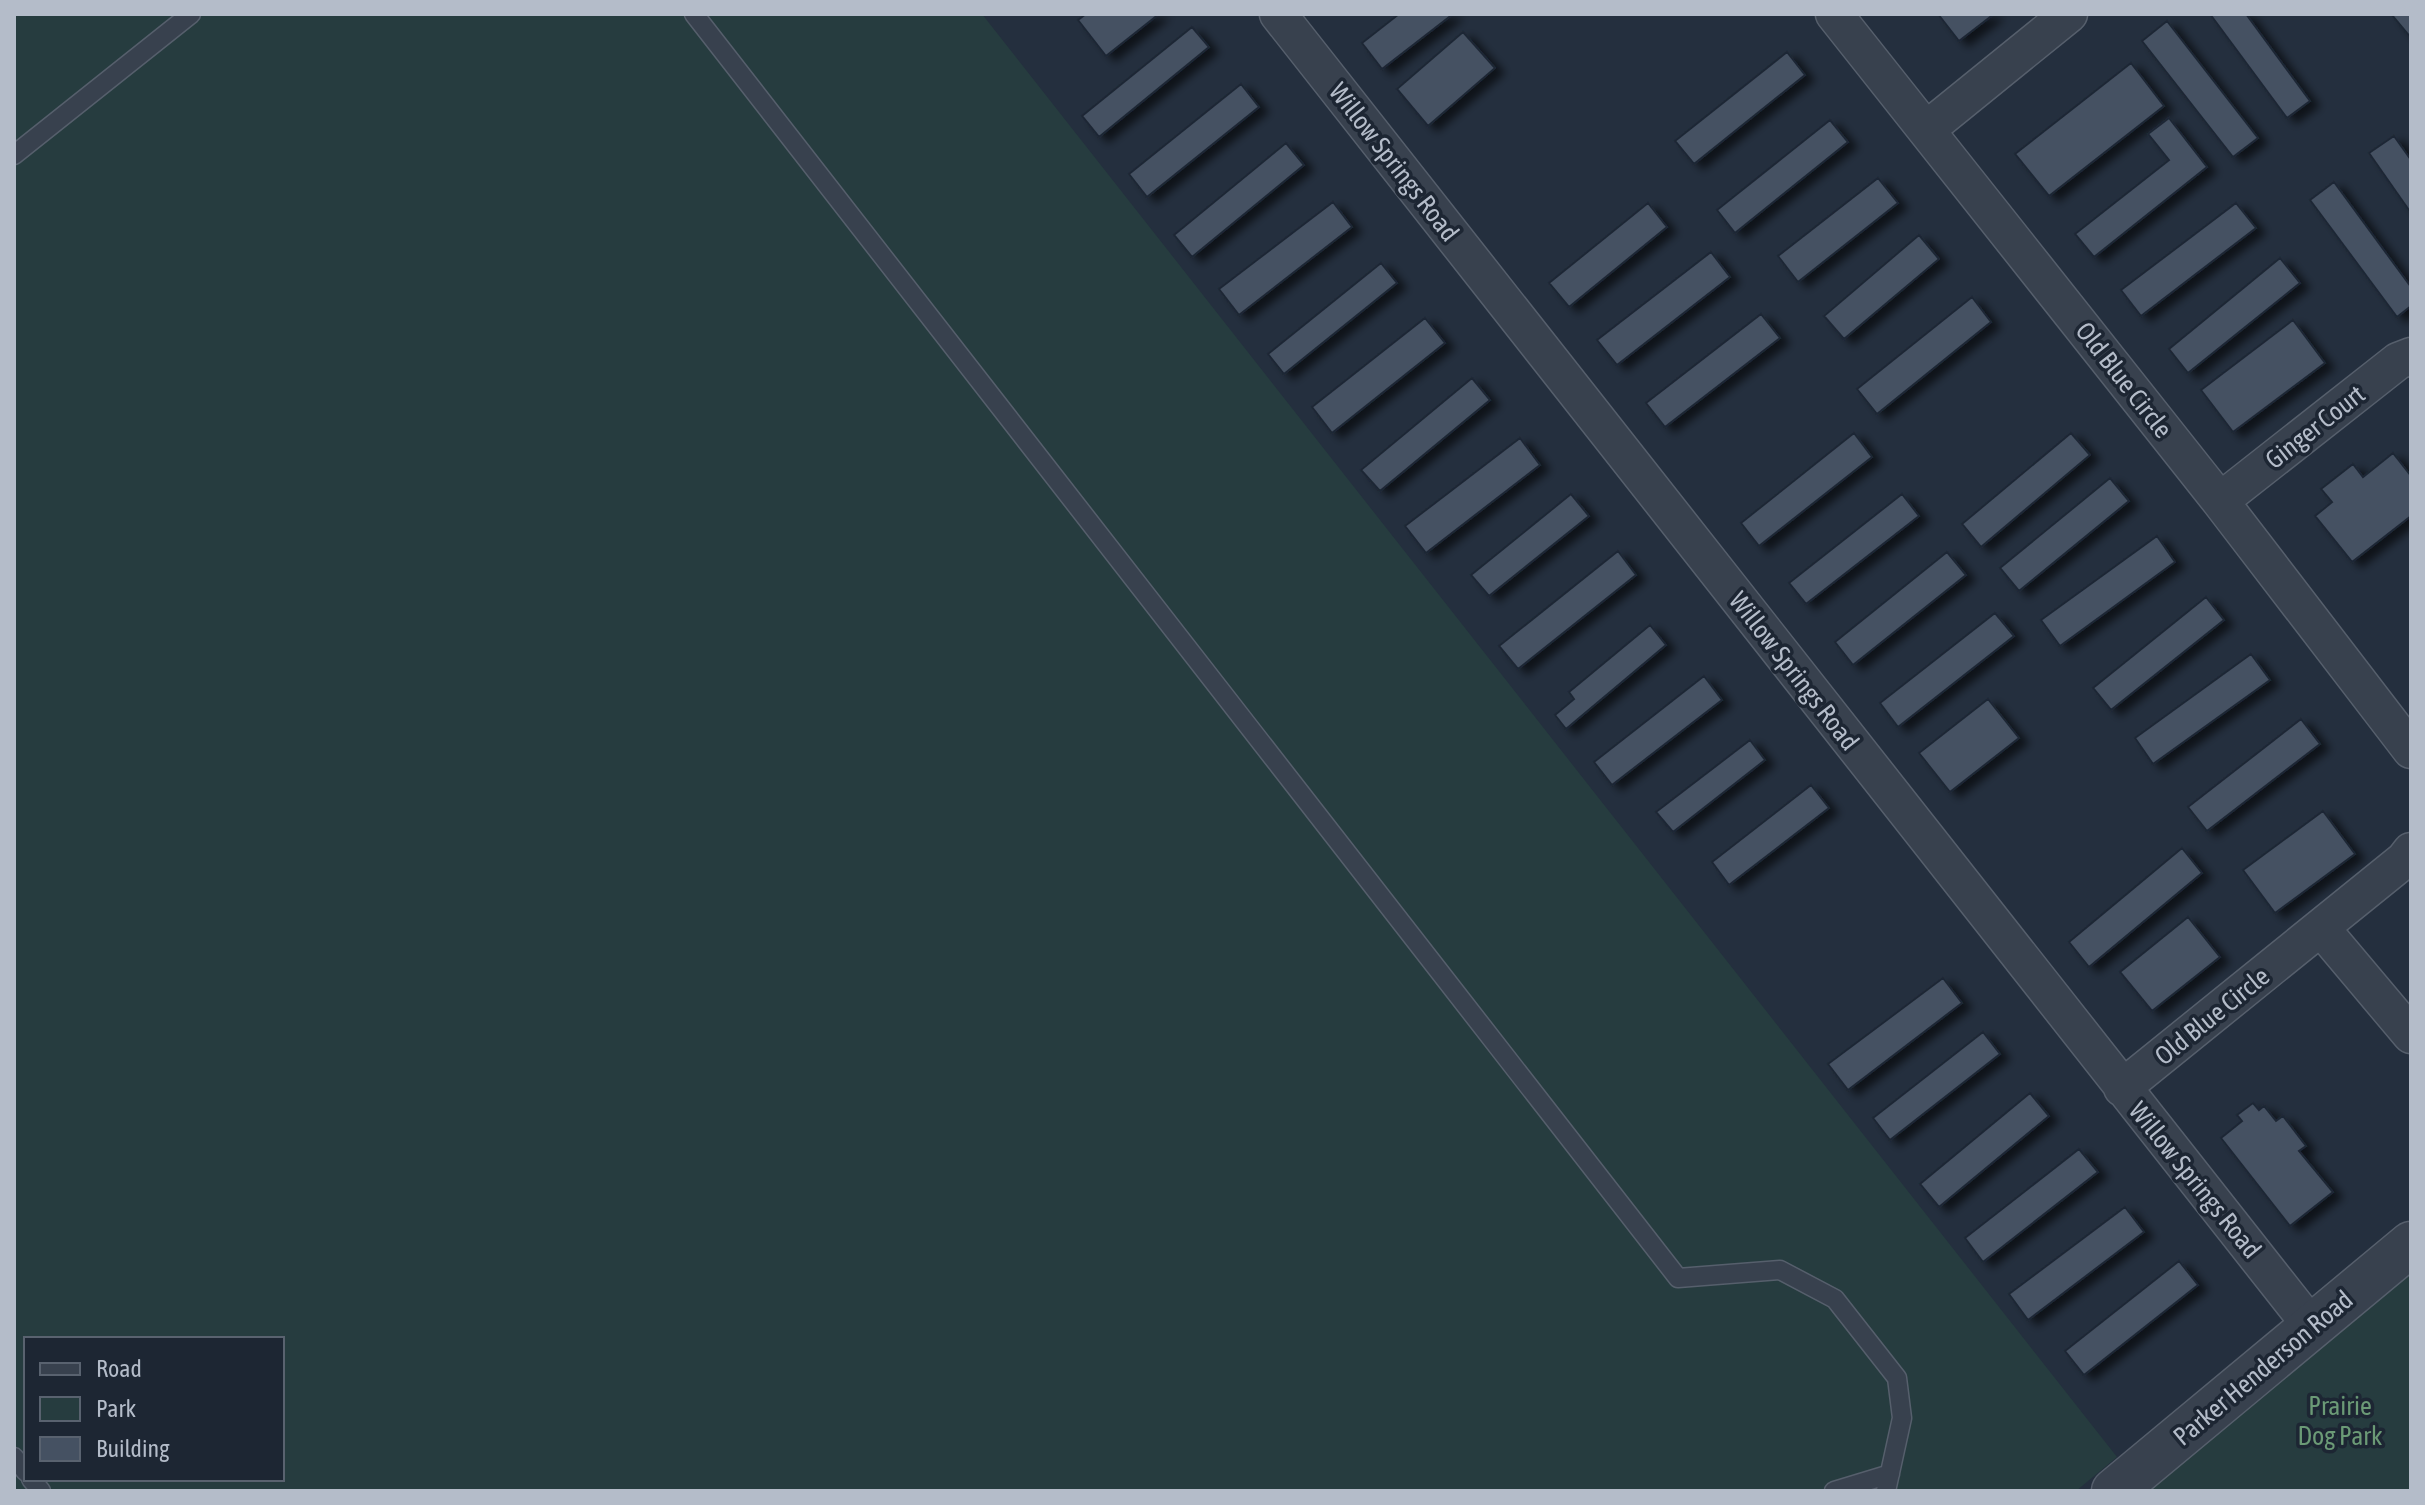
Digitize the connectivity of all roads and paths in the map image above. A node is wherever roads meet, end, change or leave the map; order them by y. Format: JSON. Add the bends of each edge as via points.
{"nodes":[{"id":1,"x":191,"y":14,"type":"edge"},
{"id":2,"x":694,"y":14,"type":"edge"},
{"id":3,"x":1278,"y":14,"type":"edge"},
{"id":4,"x":1834,"y":14,"type":"edge"},
{"id":5,"x":2069,"y":14,"type":"edge"},
{"id":6,"x":1926,"y":130,"type":"junction"},
{"id":7,"x":14,"y":155,"type":"edge"},
{"id":8,"x":2411,"y":356,"type":"edge"},
{"id":9,"x":2220,"y":501,"type":"junction"},
{"id":10,"x":2411,"y":750,"type":"edge"},
{"id":11,"x":2411,"y":851,"type":"edge"},
{"id":12,"x":2321,"y":928,"type":"junction"},
{"id":13,"x":2411,"y":1035,"type":"edge"},
{"id":14,"x":2122,"y":1088,"type":"junction"},
{"id":15,"x":2411,"y":1244,"type":"edge"},
{"id":16,"x":2312,"y":1327,"type":"junction"},
{"id":17,"x":1888,"y":1483,"type":"edge"},
{"id":18,"x":1834,"y":1491,"type":"edge"},
{"id":19,"x":2114,"y":1491,"type":"edge"}],
"edges":[{"from":1,"to":7,"type":"lane"},
{"from":2,"to":17,"type":"lane","via":[[1678,1278],[1780,1270],[1835,1299],[1897,1378],[1902,1418]]},
{"from":3,"to":14,"type":"street","name":"Willow Springs Road"},
{"from":4,"to":6,"type":"street","name":"Old Blue Circle"},
{"from":5,"to":6,"type":"street"},
{"from":6,"to":9,"type":"street","name":"Old Blue Circle"},
{"from":8,"to":9,"type":"street","name":"Ginger Court"},
{"from":9,"to":10,"type":"street","name":"Old Blue Circle"},
{"from":11,"to":12,"type":"street","name":"Old Blue Circle"},
{"from":12,"to":13,"type":"street"},
{"from":12,"to":14,"type":"street","name":"Old Blue Circle"},
{"from":14,"to":16,"type":"street","name":"Willow Springs Road"},
{"from":15,"to":16,"type":"street","name":"Parker Henderson Road"},
{"from":16,"to":19,"type":"street","name":"Parker Henderson Road"},
{"from":17,"to":18,"type":"lane"}]}
